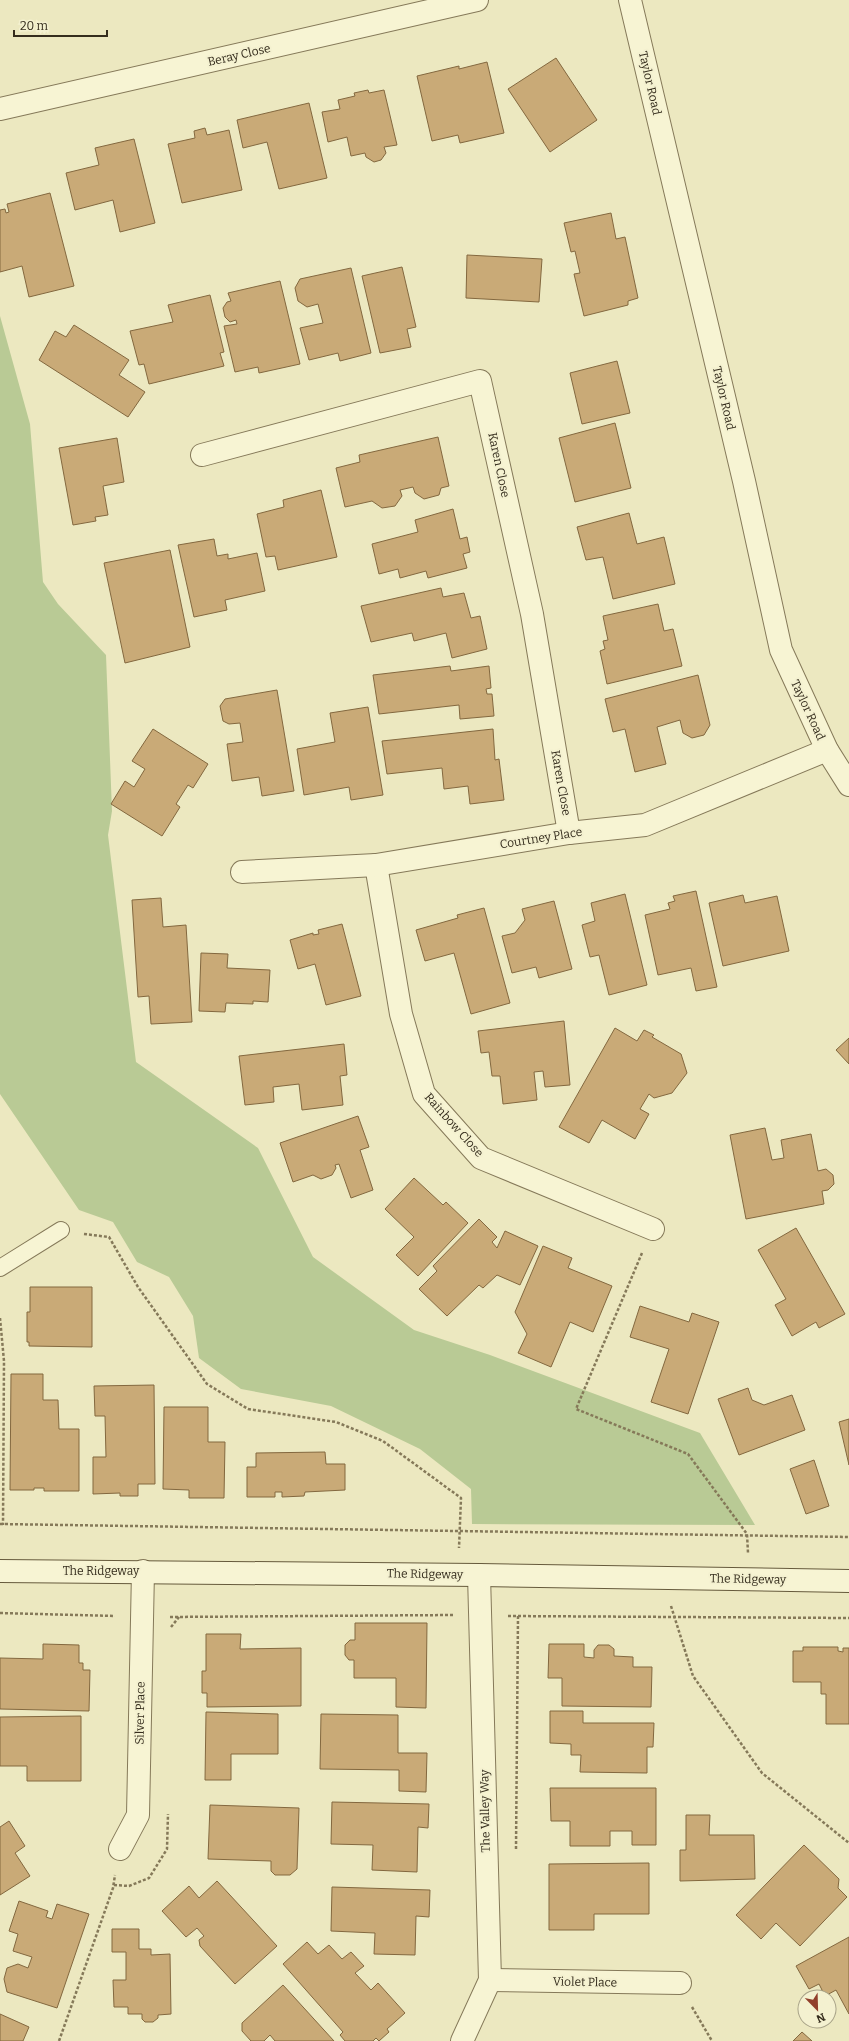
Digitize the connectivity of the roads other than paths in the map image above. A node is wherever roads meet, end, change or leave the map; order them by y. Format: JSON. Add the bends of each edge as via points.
{"nodes":[{"id":1,"x":477,"y":0,"type":"edge"},
{"id":2,"x":630,"y":0,"type":"edge"},
{"id":3,"x":0,"y":109,"type":"edge"},
{"id":4,"x":202,"y":455,"type":"dead end"},
{"id":5,"x":827,"y":750,"type":"junction"},
{"id":6,"x":849,"y":785,"type":"edge"},
{"id":7,"x":569,"y":833,"type":"junction"},
{"id":8,"x":376,"y":865,"type":"junction"},
{"id":9,"x":242,"y":872,"type":"dead end"},
{"id":10,"x":653,"y":1229,"type":"road end"},
{"id":11,"x":61,"y":1230,"type":"road end"},
{"id":12,"x":0,"y":1268,"type":"edge"},
{"id":13,"x":0,"y":1571,"type":"edge"},
{"id":14,"x":143,"y":1571,"type":"junction"},
{"id":15,"x":479,"y":1575,"type":"junction"},
{"id":16,"x":849,"y":1581,"type":"edge"},
{"id":17,"x":120,"y":1849,"type":"road end"},
{"id":18,"x":490,"y":1980,"type":"junction"},
{"id":19,"x":680,"y":1983,"type":"road end"},
{"id":20,"x":462,"y":2041,"type":"edge"}],
"edges":[{"from":1,"to":3,"type":"street","name":"Beray Close"},
{"from":2,"to":5,"type":"street","name":"Taylor Road","via":[[744,481],[781,650]]},
{"from":4,"to":7,"type":"street","name":"Karen Close","via":[[480,381],[532,614]]},
{"from":5,"to":6,"type":"street","name":"Taylor Road"},
{"from":5,"to":7,"type":"street","name":"Courtney Place","via":[[645,825]]},
{"from":7,"to":8,"type":"street","name":"Courtney Place"},
{"from":8,"to":9,"type":"street","name":"Courtney Place"},
{"from":8,"to":10,"type":"street","name":"Rainbow Close","via":[[401,1014],[424,1094],[481,1158]]},
{"from":11,"to":12,"type":"lane"},
{"from":13,"to":14,"type":"street","name":"The Ridgeway"},
{"from":14,"to":15,"type":"street","name":"The Ridgeway"},
{"from":14,"to":17,"type":"street","name":"Silver Place","via":[[138,1815]]},
{"from":15,"to":16,"type":"street","name":"The Ridgeway"},
{"from":15,"to":18,"type":"street","name":"The Valley Way"},
{"from":18,"to":19,"type":"street","name":"Violet Place"},
{"from":18,"to":20,"type":"street","name":"The Valley Way"}]}
